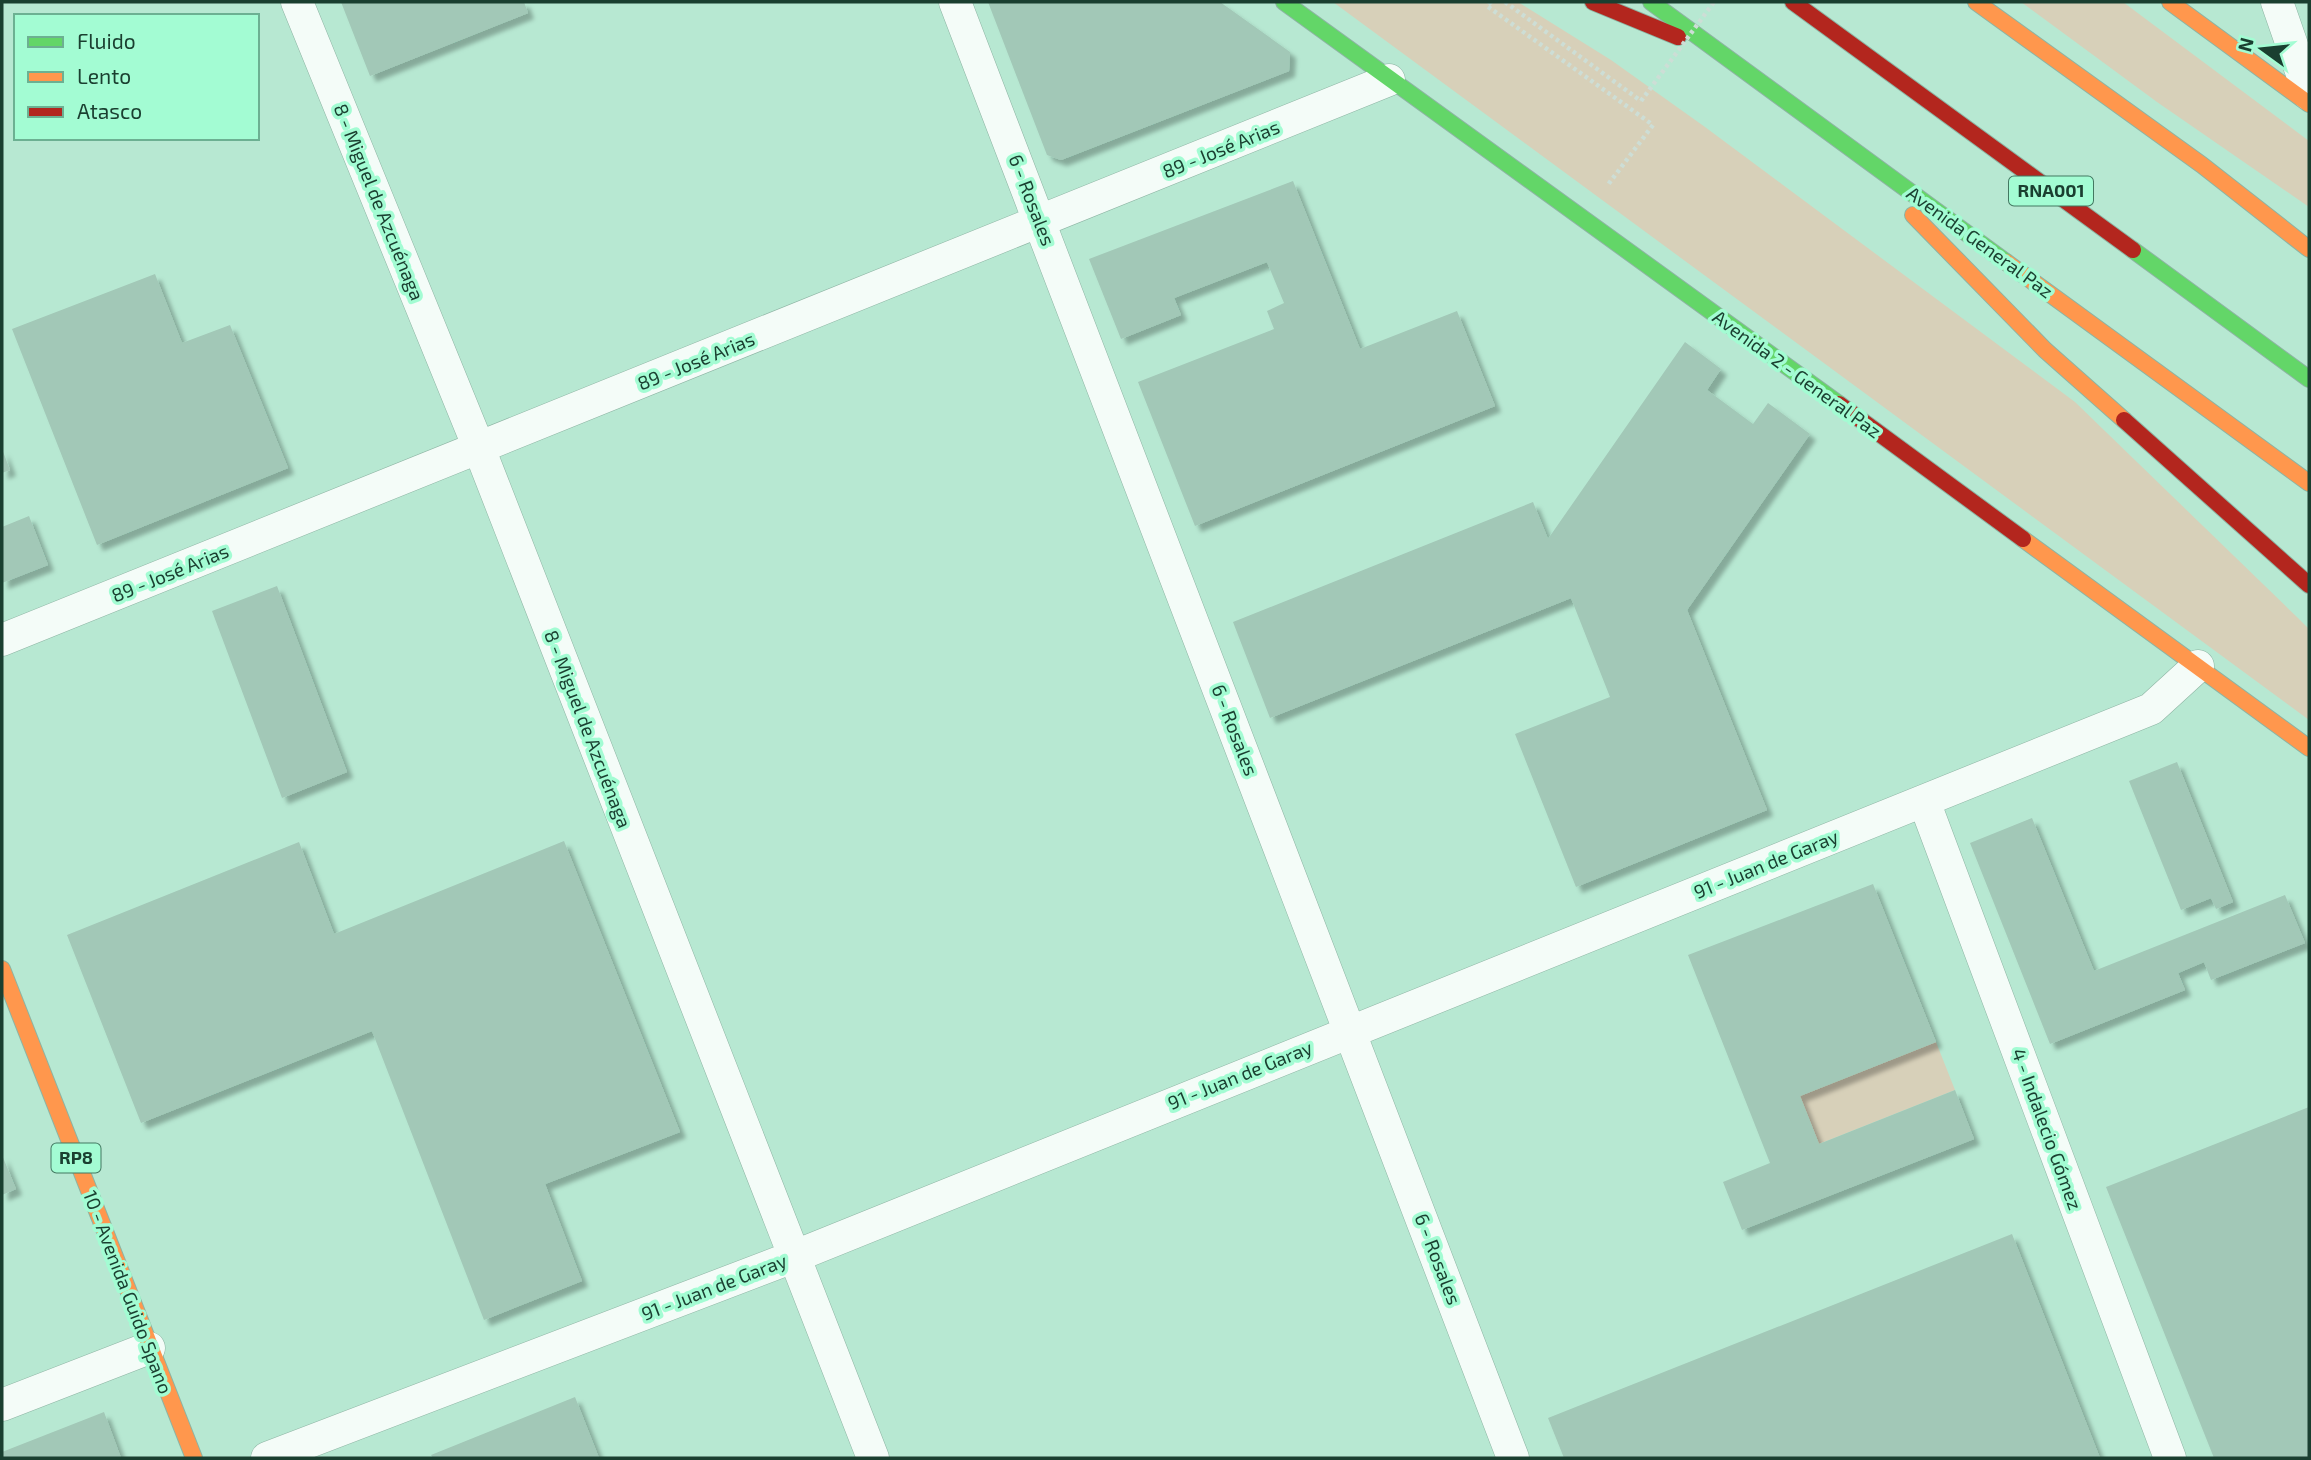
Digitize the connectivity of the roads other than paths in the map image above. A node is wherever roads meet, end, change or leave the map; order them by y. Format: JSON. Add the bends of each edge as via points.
{"nodes":[{"id":1,"x":297,"y":2,"type":"edge"},
{"id":2,"x":955,"y":2,"type":"edge"},
{"id":3,"x":1284,"y":2,"type":"edge"},
{"id":4,"x":1593,"y":2,"type":"edge"},
{"id":5,"x":1651,"y":2,"type":"edge"},
{"id":6,"x":1793,"y":2,"type":"edge"},
{"id":7,"x":1976,"y":2,"type":"edge"},
{"id":8,"x":2170,"y":2,"type":"edge"},
{"id":9,"x":2277,"y":2,"type":"edge"},
{"id":10,"x":1728,"y":58,"type":"junction"},
{"id":11,"x":1389,"y":80,"type":"junction"},
{"id":12,"x":2309,"y":94,"type":"edge"},
{"id":13,"x":2309,"y":104,"type":"edge"},
{"id":14,"x":1833,"y":134,"type":"junction"},
{"id":15,"x":2202,"y":165,"type":"junction"},
{"id":16,"x":2297,"y":219,"type":"dead end"},
{"id":17,"x":1040,"y":223,"type":"junction"},
{"id":18,"x":2309,"y":249,"type":"edge"},
{"id":19,"x":2309,"y":379,"type":"edge"},
{"id":20,"x":479,"y":449,"type":"junction"},
{"id":21,"x":2309,"y":483,"type":"edge"},
{"id":22,"x":2309,"y":585,"type":"edge"},
{"id":23,"x":2,"y":640,"type":"edge"},
{"id":24,"x":2198,"y":666,"type":"junction"},
{"id":25,"x":2309,"y":748,"type":"edge"},
{"id":26,"x":1924,"y":801,"type":"junction"},
{"id":27,"x":2,"y":969,"type":"edge"},
{"id":28,"x":1351,"y":1030,"type":"junction"},
{"id":29,"x":793,"y":1257,"type":"junction"},
{"id":30,"x":149,"y":1348,"type":"junction"},
{"id":31,"x":2,"y":1405,"type":"edge"},
{"id":32,"x":194,"y":1458,"type":"edge"},
{"id":33,"x":267,"y":1458,"type":"edge"},
{"id":34,"x":873,"y":1458,"type":"edge"},
{"id":35,"x":1513,"y":1458,"type":"edge"},
{"id":36,"x":2170,"y":1458,"type":"edge"}],
"edges":[{"from":1,"to":20,"type":"street","name":"8 - Miguel de Azcuénaga"},
{"from":2,"to":17,"type":"street","name":"6 - Rosales"},
{"from":3,"to":11,"type":"main road","name":"Avenida 2 - General Paz"},
{"from":4,"to":10,"type":"main road"},
{"from":5,"to":10,"type":"main road","name":"Avenida General Paz"},
{"from":6,"to":19,"type":"main road","number":"RNA001"},
{"from":7,"to":15,"type":"main road"},
{"from":8,"to":13,"type":"main road"},
{"from":9,"to":12,"type":"street"},
{"from":10,"to":14,"type":"main road","name":"Avenida General Paz"},
{"from":11,"to":17,"type":"street","name":"89 - José Arias"},
{"from":11,"to":24,"type":"main road","name":"Avenida 2 - General Paz"},
{"from":14,"to":21,"type":"main road","name":"Avenida General Paz"},
{"from":14,"to":22,"type":"main road","via":[[2045,350]]},
{"from":15,"to":16,"type":"main road"},
{"from":15,"to":18,"type":"main road"},
{"from":17,"to":20,"type":"street","name":"89 - José Arias"},
{"from":17,"to":28,"type":"street","name":"6 - Rosales"},
{"from":20,"to":23,"type":"street","name":"89 - José Arias"},
{"from":20,"to":29,"type":"street","name":"8 - Miguel de Azcuénaga"},
{"from":24,"to":25,"type":"main road","name":"Avenida 2 - General Paz"},
{"from":24,"to":26,"type":"street","name":"91 - Juan de Garay","via":[[2151,709]]},
{"from":26,"to":28,"type":"street","name":"91 - Juan de Garay"},
{"from":26,"to":36,"type":"street","name":"4 - Indalecio Gómez"},
{"from":27,"to":30,"type":"main road","name":"10 - Avenida Guido Spano","number":"RP8"},
{"from":28,"to":29,"type":"street","name":"91 - Juan de Garay"},
{"from":28,"to":35,"type":"street","name":"6 - Rosales"},
{"from":29,"to":33,"type":"street","name":"91 - Juan de Garay"},
{"from":29,"to":34,"type":"street","name":"8 - Miguel de Azcuénaga"},
{"from":30,"to":31,"type":"street"},
{"from":30,"to":32,"type":"main road","name":"10 - Avenida Guido Spano","number":"RP8"}]}
